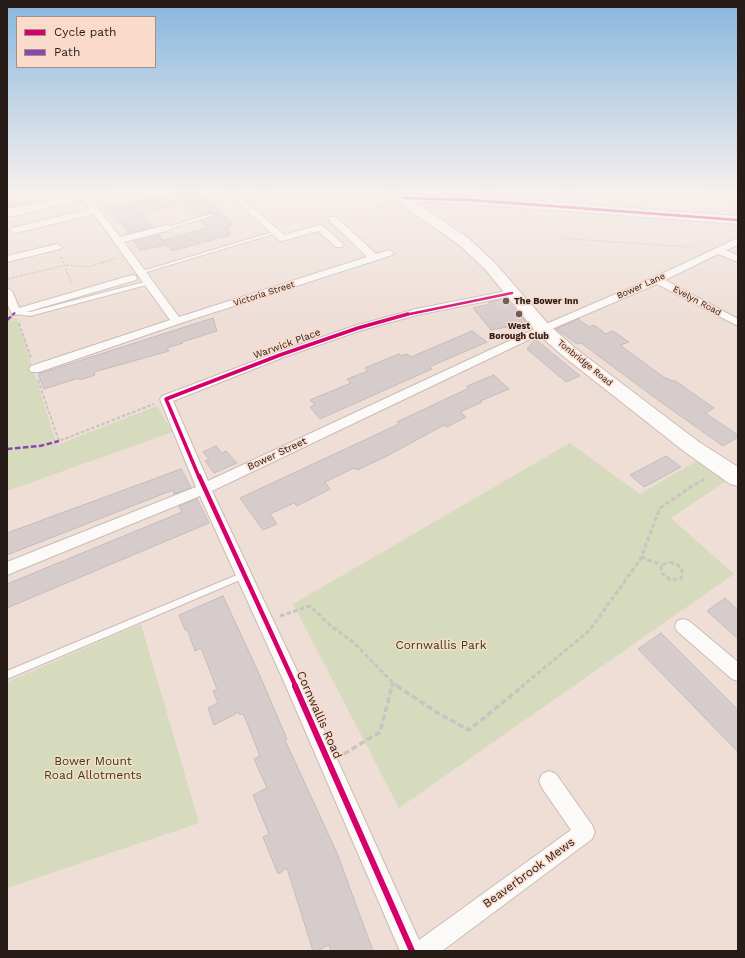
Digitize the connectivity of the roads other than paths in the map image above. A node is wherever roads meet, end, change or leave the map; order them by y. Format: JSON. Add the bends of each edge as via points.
{"nodes":[{"id":1,"x":112,"y":235,"type":"edge"},
{"id":2,"x":141,"y":235,"type":"edge"},
{"id":3,"x":269,"y":235,"type":"edge"},
{"id":4,"x":277,"y":235,"type":"edge"},
{"id":5,"x":295,"y":235,"type":"edge"},
{"id":6,"x":327,"y":235,"type":"edge"},
{"id":7,"x":350,"y":235,"type":"edge"},
{"id":8,"x":454,"y":235,"type":"edge"},
{"id":9,"x":117,"y":241,"type":"junction"},
{"id":10,"x":738,"y":242,"type":"edge"},
{"id":11,"x":339,"y":245,"type":"dead end"},
{"id":12,"x":57,"y":247,"type":"dead end"},
{"id":13,"x":720,"y":251,"type":"junction"},
{"id":14,"x":390,"y":253,"type":"dead end"},
{"id":15,"x":374,"y":258,"type":"junction"},
{"id":16,"x":7,"y":259,"type":"edge"},
{"id":17,"x":738,"y":259,"type":"edge"},
{"id":18,"x":141,"y":272,"type":"junction"},
{"id":19,"x":132,"y":278,"type":"dead end"},
{"id":20,"x":656,"y":280,"type":"junction"},
{"id":21,"x":148,"y":283,"type":"junction"},
{"id":22,"x":7,"y":292,"type":"edge"},
{"id":23,"x":512,"y":293,"type":"junction"},
{"id":24,"x":16,"y":312,"type":"junction"},
{"id":25,"x":177,"y":321,"type":"junction"},
{"id":26,"x":738,"y":323,"type":"edge"},
{"id":27,"x":543,"y":329,"type":"junction"},
{"id":28,"x":34,"y":369,"type":"road end"},
{"id":29,"x":731,"y":473,"type":"edge"},
{"id":30,"x":204,"y":489,"type":"junction"},
{"id":31,"x":7,"y":568,"type":"edge"},
{"id":32,"x":245,"y":574,"type":"junction"},
{"id":33,"x":682,"y":626,"type":"dead end"},
{"id":34,"x":738,"y":674,"type":"edge"},
{"id":35,"x":7,"y":675,"type":"edge"},
{"id":36,"x":549,"y":782,"type":"dead end"},
{"id":37,"x":412,"y":951,"type":"edge"},
{"id":38,"x":423,"y":951,"type":"edge"}],
"edges":[{"from":1,"to":9,"type":"street"},
{"from":2,"to":9,"type":"street"},
{"from":3,"to":18,"type":"lane"},
{"from":4,"to":5,"type":"street","via":[[282,238]]},
{"from":6,"to":11,"type":"street"},
{"from":7,"to":15,"type":"street"},
{"from":8,"to":23,"type":"main road","name":"Tonbridge Road","via":[[490,266]]},
{"from":9,"to":18,"type":"street"},
{"from":10,"to":13,"type":"street","name":"Bower Lane"},
{"from":12,"to":16,"type":"street"},
{"from":13,"to":17,"type":"street"},
{"from":13,"to":20,"type":"street","name":"Bower Lane"},
{"from":14,"to":15,"type":"street","name":"Victoria Street"},
{"from":15,"to":25,"type":"street","name":"Victoria Street"},
{"from":18,"to":21,"type":"street"},
{"from":19,"to":24,"type":"street","via":[[75,289]]},
{"from":20,"to":26,"type":"street","name":"Evelyn Road"},
{"from":20,"to":27,"type":"street","name":"Bower Lane"},
{"from":21,"to":24,"type":"lane","via":[[30,314]]},
{"from":21,"to":25,"type":"street"},
{"from":22,"to":24,"type":"street"},
{"from":23,"to":27,"type":"main road","name":"Tonbridge Road"},
{"from":23,"to":30,"type":"street","name":"Warwick Place","via":[[416,312],[358,328],[280,354],[166,399]]},
{"from":25,"to":28,"type":"street","name":"Victoria Street"},
{"from":27,"to":29,"type":"main road","name":"Tonbridge Road","via":[[686,442]]},
{"from":27,"to":30,"type":"street","name":"Bower Street"},
{"from":30,"to":31,"type":"street","name":"Bower Street"},
{"from":30,"to":32,"type":"street","name":"Cornwallis Road"},
{"from":32,"to":35,"type":"lane"},
{"from":32,"to":37,"type":"street","name":"Cornwallis Road"},
{"from":33,"to":34,"type":"street"},
{"from":36,"to":38,"type":"street","name":"Beaverbrook Mews","via":[[585,832]]}]}
